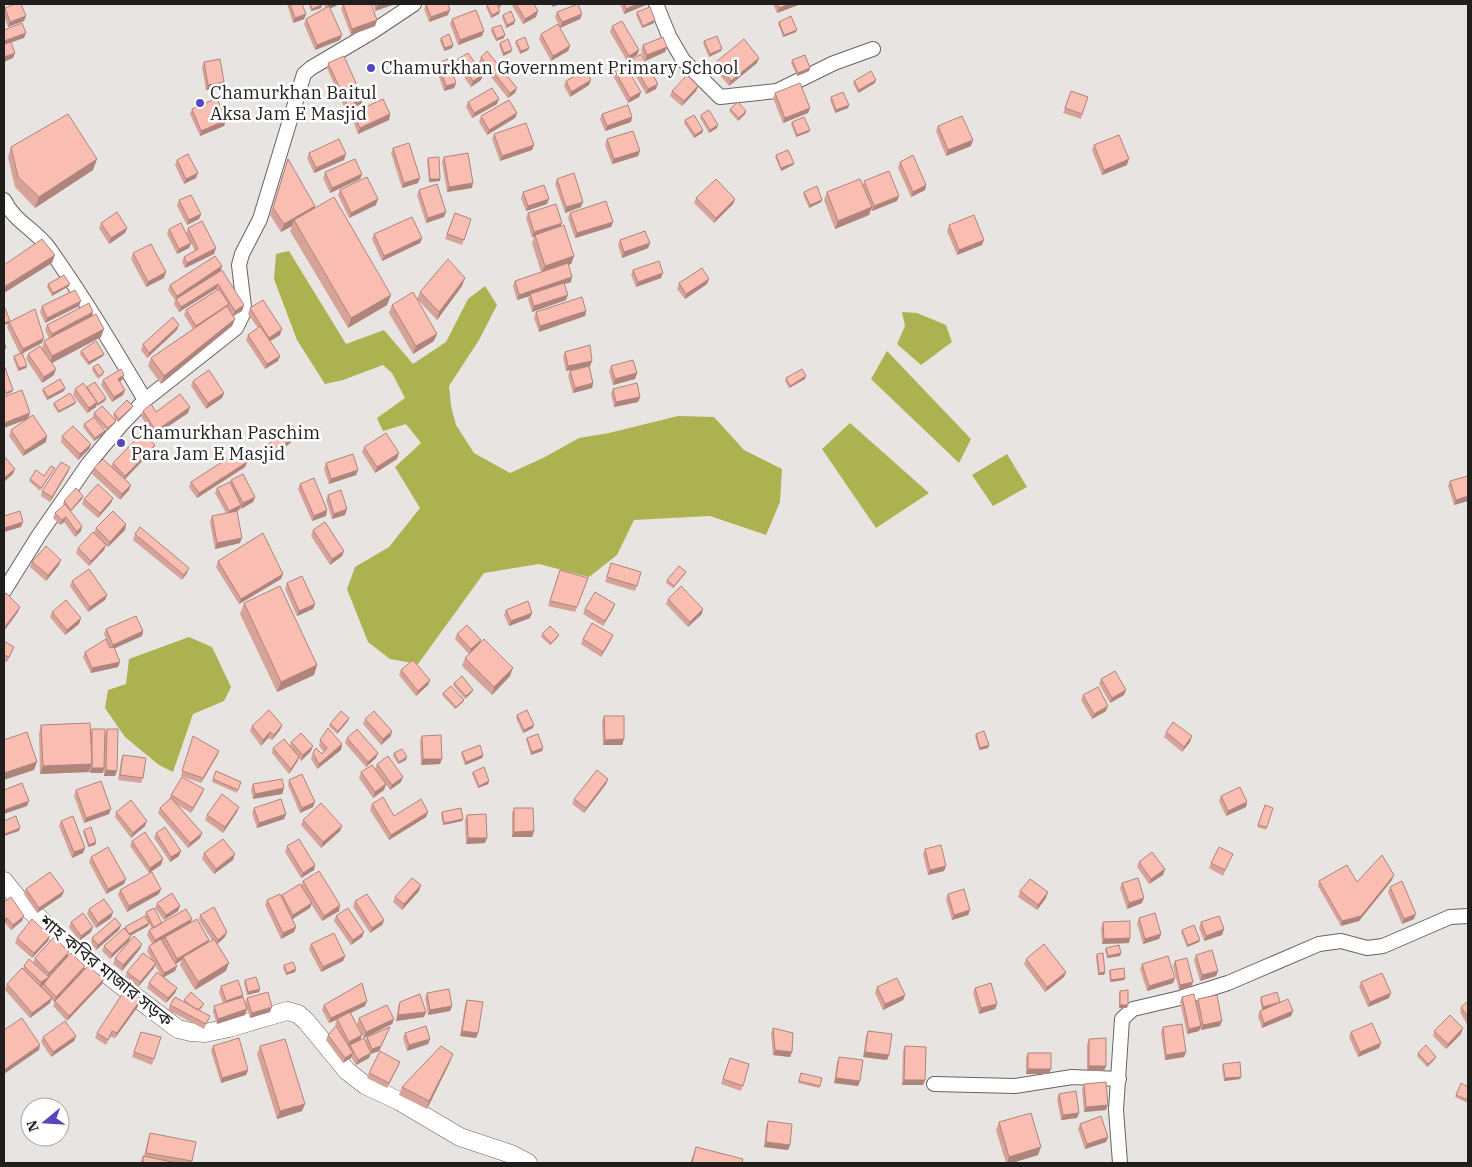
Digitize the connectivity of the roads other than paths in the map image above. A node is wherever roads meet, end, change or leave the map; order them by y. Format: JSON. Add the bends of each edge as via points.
{"nodes":[{"id":1,"x":414,"y":4,"type":"edge"},
{"id":2,"x":656,"y":4,"type":"edge"},
{"id":3,"x":873,"y":49,"type":"dead end"},
{"id":4,"x":4,"y":200,"type":"edge"},
{"id":5,"x":145,"y":400,"type":"junction"},
{"id":6,"x":4,"y":591,"type":"edge"},
{"id":7,"x":4,"y":881,"type":"edge"},
{"id":8,"x":1468,"y":916,"type":"edge"},
{"id":9,"x":1119,"y":1079,"type":"junction"},
{"id":10,"x":934,"y":1084,"type":"dead end"},
{"id":11,"x":528,"y":1163,"type":"edge"},
{"id":12,"x":1120,"y":1163,"type":"edge"}],
"edges":[{"from":1,"to":5,"type":"street","via":[[304,74],[260,219],[239,265],[244,307],[242,316],[236,328]]},
{"from":2,"to":3,"type":"street","via":[[683,60],[720,97],[777,91],[834,63]]},
{"from":4,"to":5,"type":"street","via":[[17,220],[46,245],[97,320]]},
{"from":5,"to":6,"type":"street","via":[[89,463]]},
{"from":7,"to":11,"type":"street","name":"শাহ কবির মাজার সড়ক","via":[[63,940],[178,1029],[205,1033],[287,1011],[298,1014],[347,1071],[366,1085],[460,1137]]},
{"from":8,"to":9,"type":"street","via":[[1450,916],[1383,946],[1367,948],[1340,941],[1319,944],[1228,983],[1133,1008],[1122,1019]]},
{"from":9,"to":10,"type":"street","via":[[1072,1077],[1015,1086]]},
{"from":9,"to":12,"type":"street","via":[[1116,1110]]}]}
